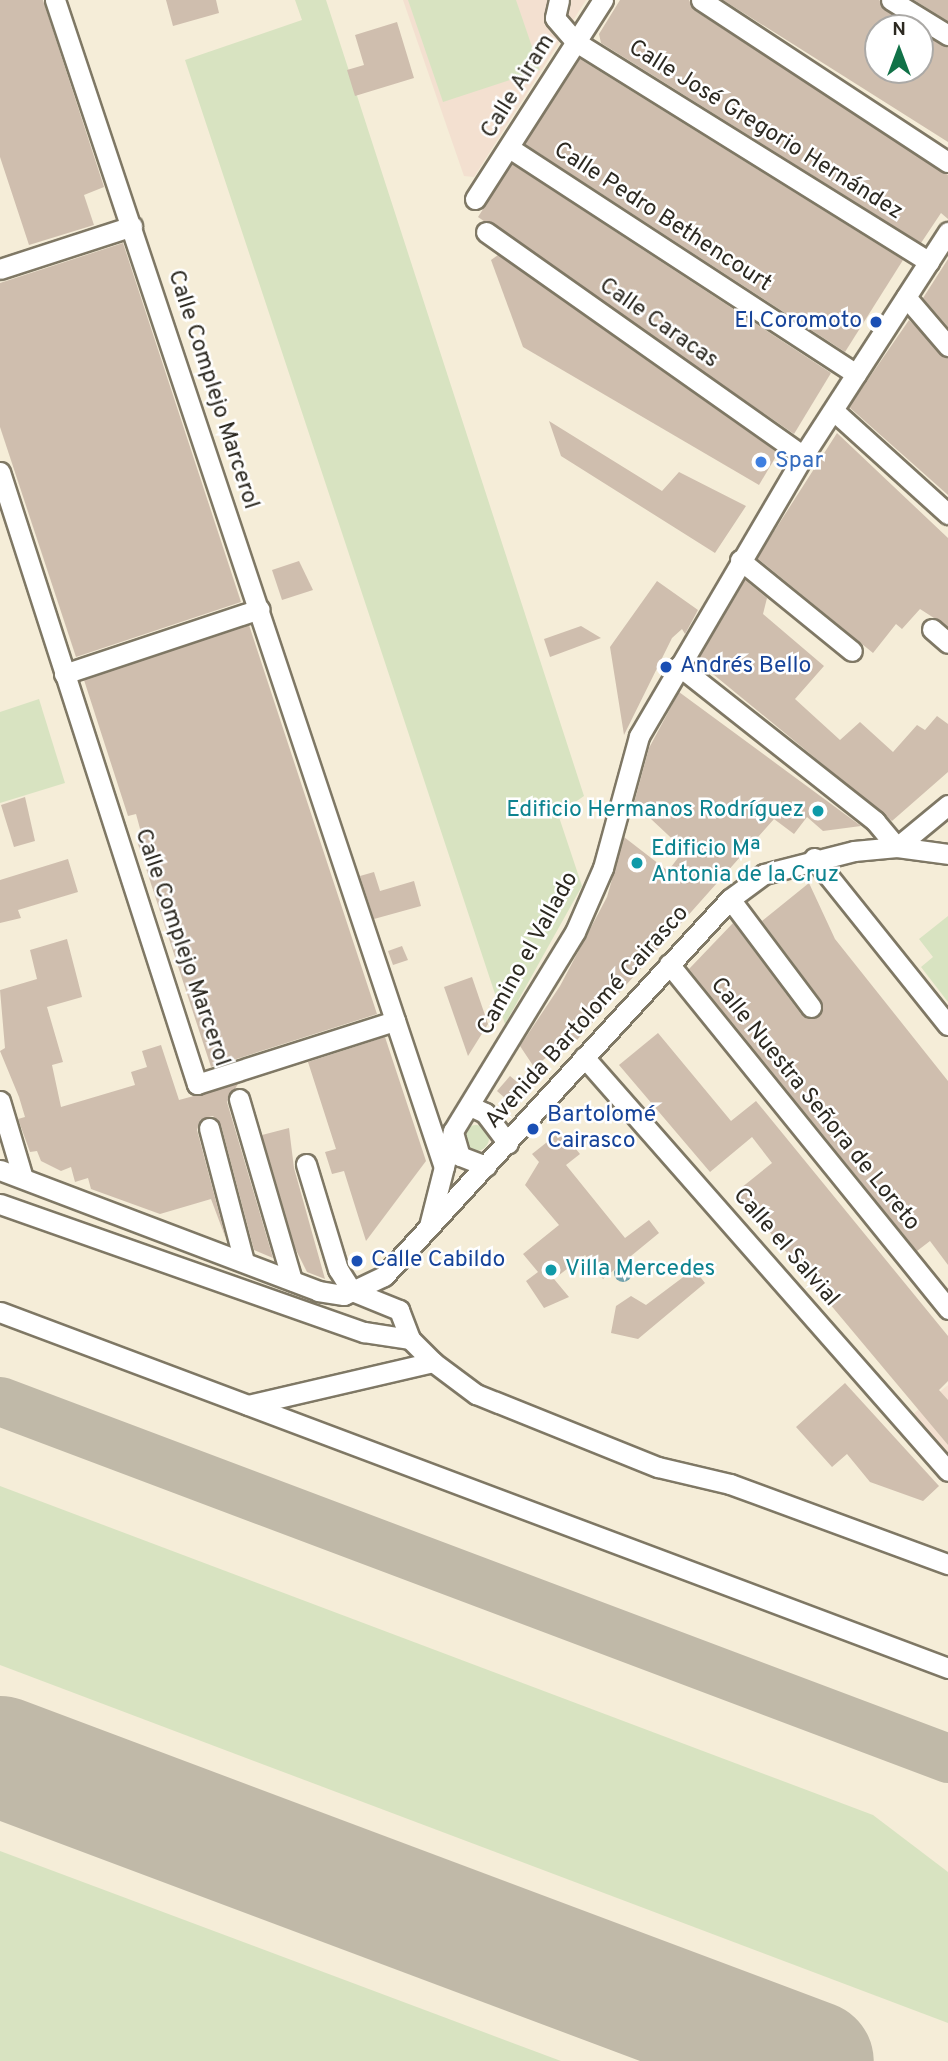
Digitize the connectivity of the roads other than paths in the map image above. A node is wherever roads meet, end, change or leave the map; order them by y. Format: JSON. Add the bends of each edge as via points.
{"nodes":[{"id":1,"x":55,"y":0,"type":"edge"},
{"id":2,"x":559,"y":0,"type":"edge"},
{"id":3,"x":603,"y":0,"type":"edge"},
{"id":4,"x":701,"y":0,"type":"edge"},
{"id":5,"x":891,"y":0,"type":"edge"},
{"id":6,"x":948,"y":35,"type":"edge"},
{"id":7,"x":576,"y":42,"type":"junction"},
{"id":8,"x":511,"y":149,"type":"junction"},
{"id":9,"x":948,"y":162,"type":"edge"},
{"id":10,"x":475,"y":199,"type":"dead end"},
{"id":11,"x":132,"y":226,"type":"junction"},
{"id":12,"x":486,"y":232,"type":"dead end"},
{"id":13,"x":948,"y":232,"type":"edge"},
{"id":14,"x":929,"y":262,"type":"junction"},
{"id":15,"x":0,"y":269,"type":"edge"},
{"id":16,"x":906,"y":298,"type":"junction"},
{"id":17,"x":948,"y":346,"type":"edge"},
{"id":18,"x":856,"y":374,"type":"junction"},
{"id":19,"x":834,"y":411,"type":"junction"},
{"id":20,"x":803,"y":456,"type":"junction"},
{"id":21,"x":0,"y":472,"type":"edge"},
{"id":22,"x":948,"y":514,"type":"edge"},
{"id":23,"x":740,"y":559,"type":"junction"},
{"id":24,"x":259,"y":609,"type":"junction"},
{"id":25,"x":932,"y":629,"type":"dead end"},
{"id":26,"x":948,"y":643,"type":"edge"},
{"id":27,"x":852,"y":651,"type":"dead end"},
{"id":28,"x":679,"y":666,"type":"junction"},
{"id":29,"x":64,"y":674,"type":"junction"},
{"id":30,"x":948,"y":805,"type":"edge"},
{"id":31,"x":897,"y":847,"type":"junction"},
{"id":32,"x":948,"y":854,"type":"edge"},
{"id":33,"x":814,"y":858,"type":"junction"},
{"id":34,"x":730,"y":899,"type":"junction"},
{"id":35,"x":669,"y":964,"type":"junction"},
{"id":36,"x":811,"y":1007,"type":"dead end"},
{"id":37,"x":395,"y":1021,"type":"junction"},
{"id":38,"x":948,"y":1026,"type":"edge"},
{"id":39,"x":584,"y":1057,"type":"junction"},
{"id":40,"x":239,"y":1099,"type":"dead end"},
{"id":41,"x":0,"y":1101,"type":"edge"},
{"id":42,"x":470,"y":1106,"type":"junction"},
{"id":43,"x":430,"y":1123,"type":"junction"},
{"id":44,"x":209,"y":1128,"type":"dead end"},
{"id":45,"x":453,"y":1130,"type":"junction"},
{"id":46,"x":508,"y":1143,"type":"junction"},
{"id":47,"x":306,"y":1164,"type":"dead end"},
{"id":48,"x":486,"y":1166,"type":"junction"},
{"id":49,"x":444,"y":1167,"type":"junction"},
{"id":50,"x":0,"y":1170,"type":"edge"},
{"id":51,"x":23,"y":1178,"type":"junction"},
{"id":52,"x":0,"y":1204,"type":"edge"},
{"id":53,"x":427,"y":1230,"type":"junction"},
{"id":54,"x":244,"y":1261,"type":"junction"},
{"id":55,"x":292,"y":1280,"type":"junction"},
{"id":56,"x":348,"y":1293,"type":"junction"},
{"id":57,"x":948,"y":1309,"type":"edge"},
{"id":58,"x":0,"y":1312,"type":"edge"},
{"id":59,"x":410,"y":1339,"type":"junction"},
{"id":60,"x":433,"y":1362,"type":"junction"},
{"id":61,"x":248,"y":1405,"type":"junction"},
{"id":62,"x":948,"y":1471,"type":"edge"},
{"id":63,"x":948,"y":1564,"type":"edge"},
{"id":64,"x":948,"y":1668,"type":"edge"}],
"edges":[{"from":1,"to":11,"type":"street","name":"Calle Complejo Marcerol"},
{"from":2,"to":7,"type":"street","via":[[555,18]]},
{"from":3,"to":7,"type":"street","name":"Calle Airam"},
{"from":4,"to":9,"type":"street"},
{"from":5,"to":6,"type":"street"},
{"from":7,"to":8,"type":"street","name":"Calle Airam"},
{"from":7,"to":14,"type":"street","name":"Calle José Gregorio Hernández"},
{"from":8,"to":10,"type":"street","name":"Calle Airam"},
{"from":8,"to":18,"type":"street","name":"Calle Pedro Bethencourt"},
{"from":11,"to":15,"type":"street"},
{"from":11,"to":24,"type":"street","name":"Calle Complejo Marcerol"},
{"from":12,"to":20,"type":"street","name":"Calle Caracas"},
{"from":13,"to":14,"type":"street","name":"Camino el Vallado"},
{"from":14,"to":16,"type":"street","name":"Camino el Vallado"},
{"from":16,"to":17,"type":"street"},
{"from":16,"to":18,"type":"street","name":"Camino el Vallado"},
{"from":18,"to":19,"type":"street","name":"Camino el Vallado"},
{"from":19,"to":20,"type":"street","name":"Camino el Vallado"},
{"from":19,"to":22,"type":"street"},
{"from":20,"to":23,"type":"street","name":"Camino el Vallado"},
{"from":21,"to":29,"type":"street","name":"Calle Complejo Marcerol"},
{"from":23,"to":27,"type":"street"},
{"from":23,"to":28,"type":"street","name":"Camino el Vallado"},
{"from":24,"to":29,"type":"street"},
{"from":24,"to":37,"type":"street","name":"Calle Complejo Marcerol"},
{"from":25,"to":26,"type":"street"},
{"from":28,"to":31,"type":"street","via":[[876,821]]},
{"from":28,"to":42,"type":"street","name":"Camino el Vallado","via":[[639,736],[603,868],[575,932]]},
{"from":29,"to":37,"type":"street","name":"Calle Complejo Marcerol","via":[[197,1084]]},
{"from":30,"to":31,"type":"street"},
{"from":31,"to":32,"type":"street","name":"Avenida Bartolomé Cairasco"},
{"from":31,"to":33,"type":"street","name":"Avenida Bartolomé Cairasco"},
{"from":33,"to":34,"type":"street","name":"Avenida Bartolomé Cairasco","via":[[764,874]]},
{"from":33,"to":38,"type":"street"},
{"from":34,"to":35,"type":"street","name":"Avenida Bartolomé Cairasco"},
{"from":34,"to":36,"type":"street"},
{"from":35,"to":39,"type":"street","name":"Avenida Bartolomé Cairasco"},
{"from":35,"to":57,"type":"street","name":"Calle Nuestra Señora de Loreto"},
{"from":37,"to":43,"type":"street","name":"Calle Complejo Marcerol"},
{"from":39,"to":46,"type":"street","name":"Avenida Bartolomé Cairasco"},
{"from":39,"to":62,"type":"street","name":"Calle el Salvial"},
{"from":40,"to":55,"type":"street"},
{"from":41,"to":51,"type":"street"},
{"from":42,"to":45,"type":"street","name":"Camino el Vallado"},
{"from":42,"to":46,"type":"street","via":[[485,1113]]},
{"from":43,"to":45,"type":"street"},
{"from":43,"to":49,"type":"street","name":"Calle Complejo Marcerol"},
{"from":44,"to":54,"type":"street"},
{"from":45,"to":48,"type":"street","via":[[460,1156]]},
{"from":45,"to":49,"type":"street","name":"Camino el Vallado"},
{"from":46,"to":48,"type":"street","name":"Avenida Bartolomé Cairasco"},
{"from":47,"to":56,"type":"street"},
{"from":48,"to":53,"type":"street","name":"Avenida Bartolomé Cairasco"},
{"from":49,"to":53,"type":"street","name":"Camino el Vallado"},
{"from":50,"to":51,"type":"street"},
{"from":51,"to":54,"type":"street"},
{"from":52,"to":59,"type":"street","via":[[364,1332]]},
{"from":53,"to":56,"type":"street","name":"Avenida Bartolomé Cairasco","via":[[384,1276]]},
{"from":54,"to":55,"type":"street"},
{"from":55,"to":56,"type":"street"},
{"from":56,"to":59,"type":"street","via":[[399,1310]]},
{"from":58,"to":61,"type":"street"},
{"from":59,"to":60,"type":"street"},
{"from":60,"to":61,"type":"street"},
{"from":60,"to":63,"type":"street","via":[[476,1394],[658,1467],[730,1484]]},
{"from":61,"to":64,"type":"street"}]}
